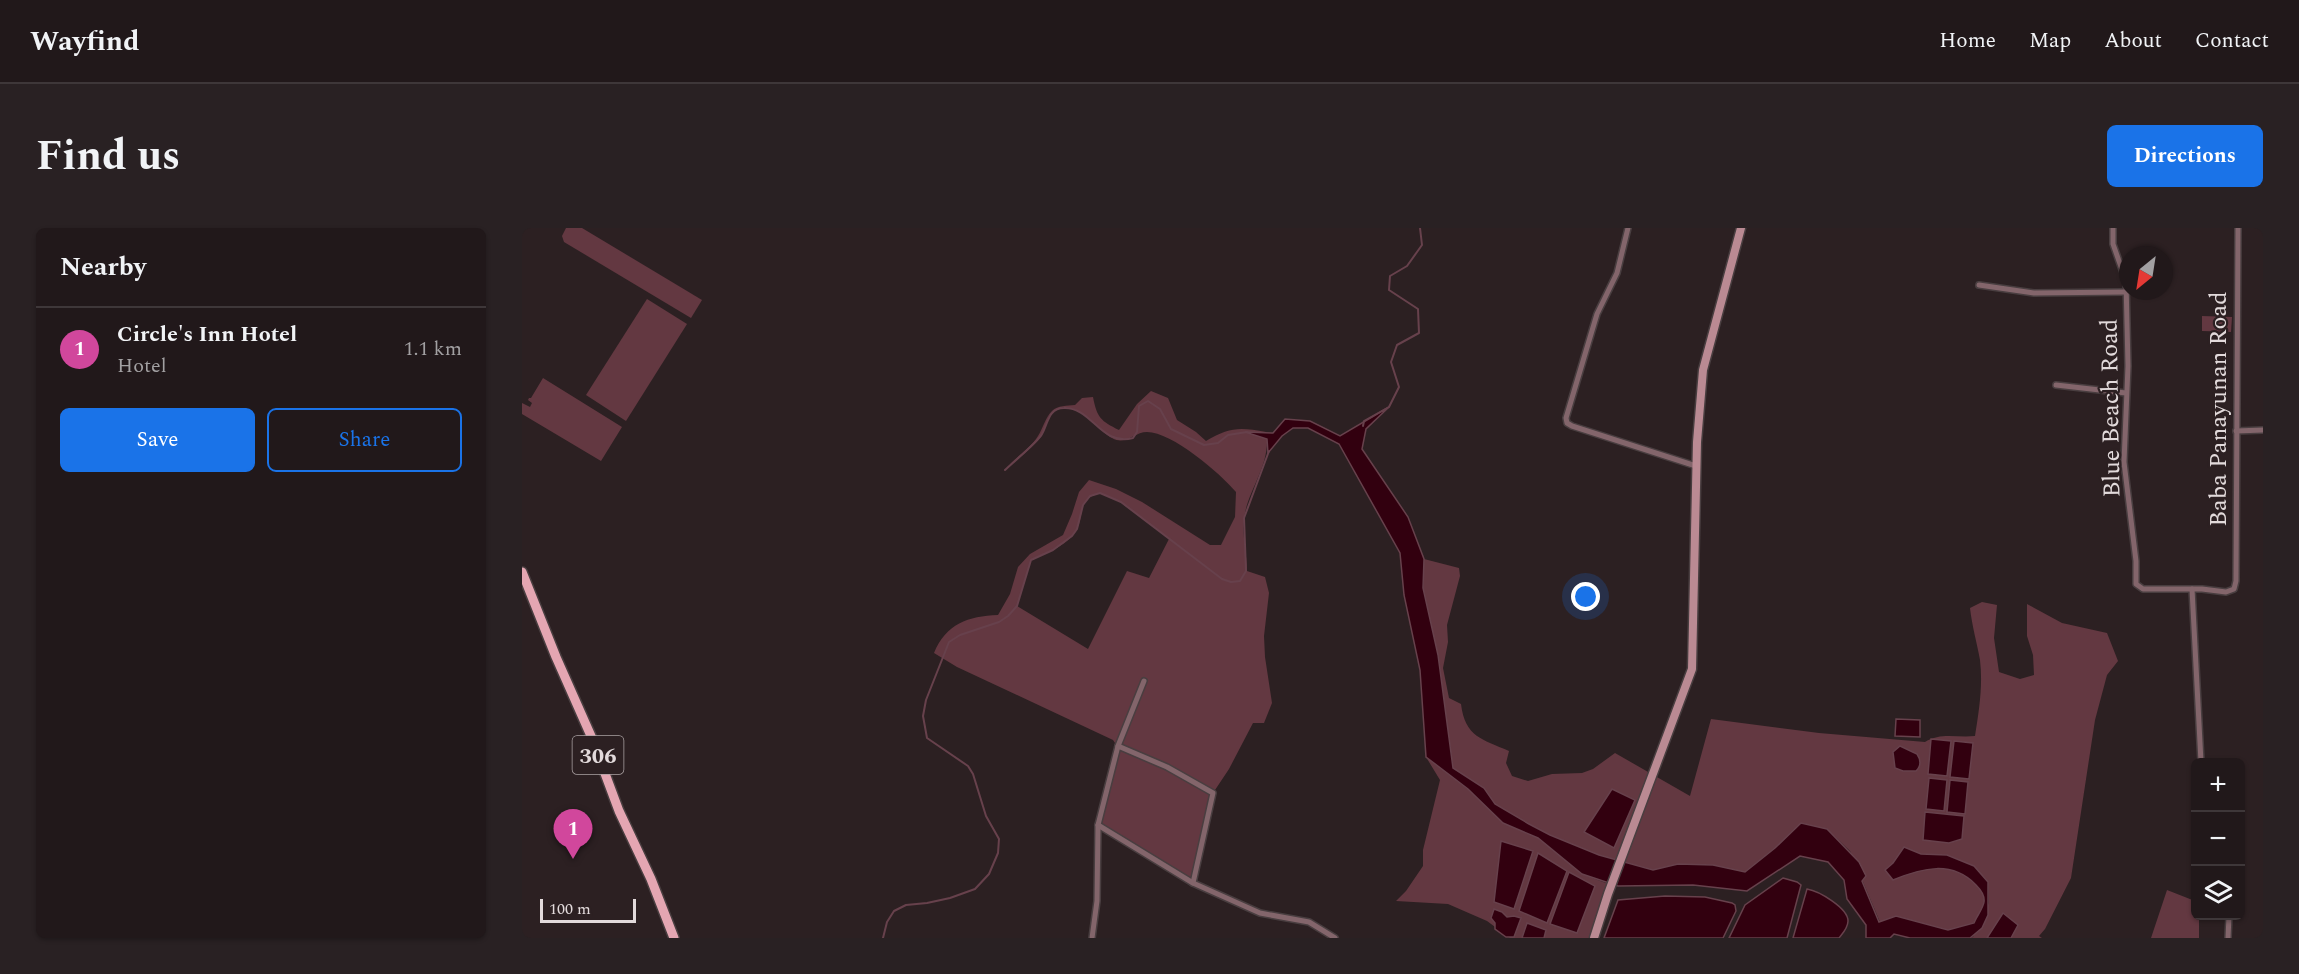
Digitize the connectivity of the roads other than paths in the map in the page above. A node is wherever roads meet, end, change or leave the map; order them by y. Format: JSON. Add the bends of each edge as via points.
{"nodes":[{"id":1,"x":1628,"y":228,"type":"edge"},
{"id":2,"x":1741,"y":228,"type":"edge"},
{"id":3,"x":2113,"y":228,"type":"edge"},
{"id":4,"x":2238,"y":228,"type":"edge"},
{"id":5,"x":2119,"y":260,"type":"edge"},
{"id":6,"x":1979,"y":285,"type":"dead end"},
{"id":7,"x":2119,"y":292,"type":"edge"},
{"id":8,"x":2126,"y":300,"type":"edge"},
{"id":9,"x":2056,"y":385,"type":"dead end"},
{"id":10,"x":2126,"y":393,"type":"junction"},
{"id":11,"x":2263,"y":430,"type":"edge"},
{"id":12,"x":2236,"y":431,"type":"junction"},
{"id":13,"x":1696,"y":466,"type":"junction"},
{"id":14,"x":523,"y":578,"type":"edge"},
{"id":15,"x":2192,"y":589,"type":"junction"},
{"id":16,"x":1144,"y":681,"type":"dead end"},
{"id":17,"x":1118,"y":746,"type":"junction"},
{"id":18,"x":2201,"y":758,"type":"edge"},
{"id":19,"x":1098,"y":825,"type":"junction"},
{"id":20,"x":1192,"y":883,"type":"junction"},
{"id":21,"x":2229,"y":920,"type":"edge"},
{"id":22,"x":674,"y":938,"type":"edge"},
{"id":23,"x":1092,"y":938,"type":"edge"},
{"id":24,"x":1335,"y":938,"type":"edge"},
{"id":25,"x":1594,"y":938,"type":"edge"},
{"id":26,"x":2228,"y":938,"type":"edge"}],
"edges":[{"from":1,"to":13,"type":"street","via":[[1617,273],[1597,314],[1567,423]]},
{"from":2,"to":13,"type":"main road","via":[[1703,370]]},
{"from":3,"to":5,"type":"street","name":"Blue Beach Road"},
{"from":4,"to":12,"type":"street","name":"Baba Panayunan Road"},
{"from":6,"to":7,"type":"street","via":[[2034,293]]},
{"from":8,"to":10,"type":"street","name":"Blue Beach Road"},
{"from":9,"to":10,"type":"street"},
{"from":10,"to":15,"type":"street","name":"Blue Beach Road","via":[[2124,462],[2136,584],[2138,588]]},
{"from":11,"to":12,"type":"street"},
{"from":12,"to":15,"type":"street","name":"Baba Panayunan Road","via":[[2234,589]]},
{"from":13,"to":25,"type":"main road","via":[[1692,669]]},
{"from":14,"to":22,"type":"main road","number":"306"},
{"from":15,"to":18,"type":"street"},
{"from":16,"to":17,"type":"street"},
{"from":17,"to":19,"type":"street"},
{"from":17,"to":20,"type":"street","via":[[1167,766],[1213,793]]},
{"from":19,"to":20,"type":"street"},
{"from":19,"to":23,"type":"street","via":[[1097,901]]},
{"from":20,"to":24,"type":"street","via":[[1260,913],[1310,922]]},
{"from":21,"to":26,"type":"street"}]}
